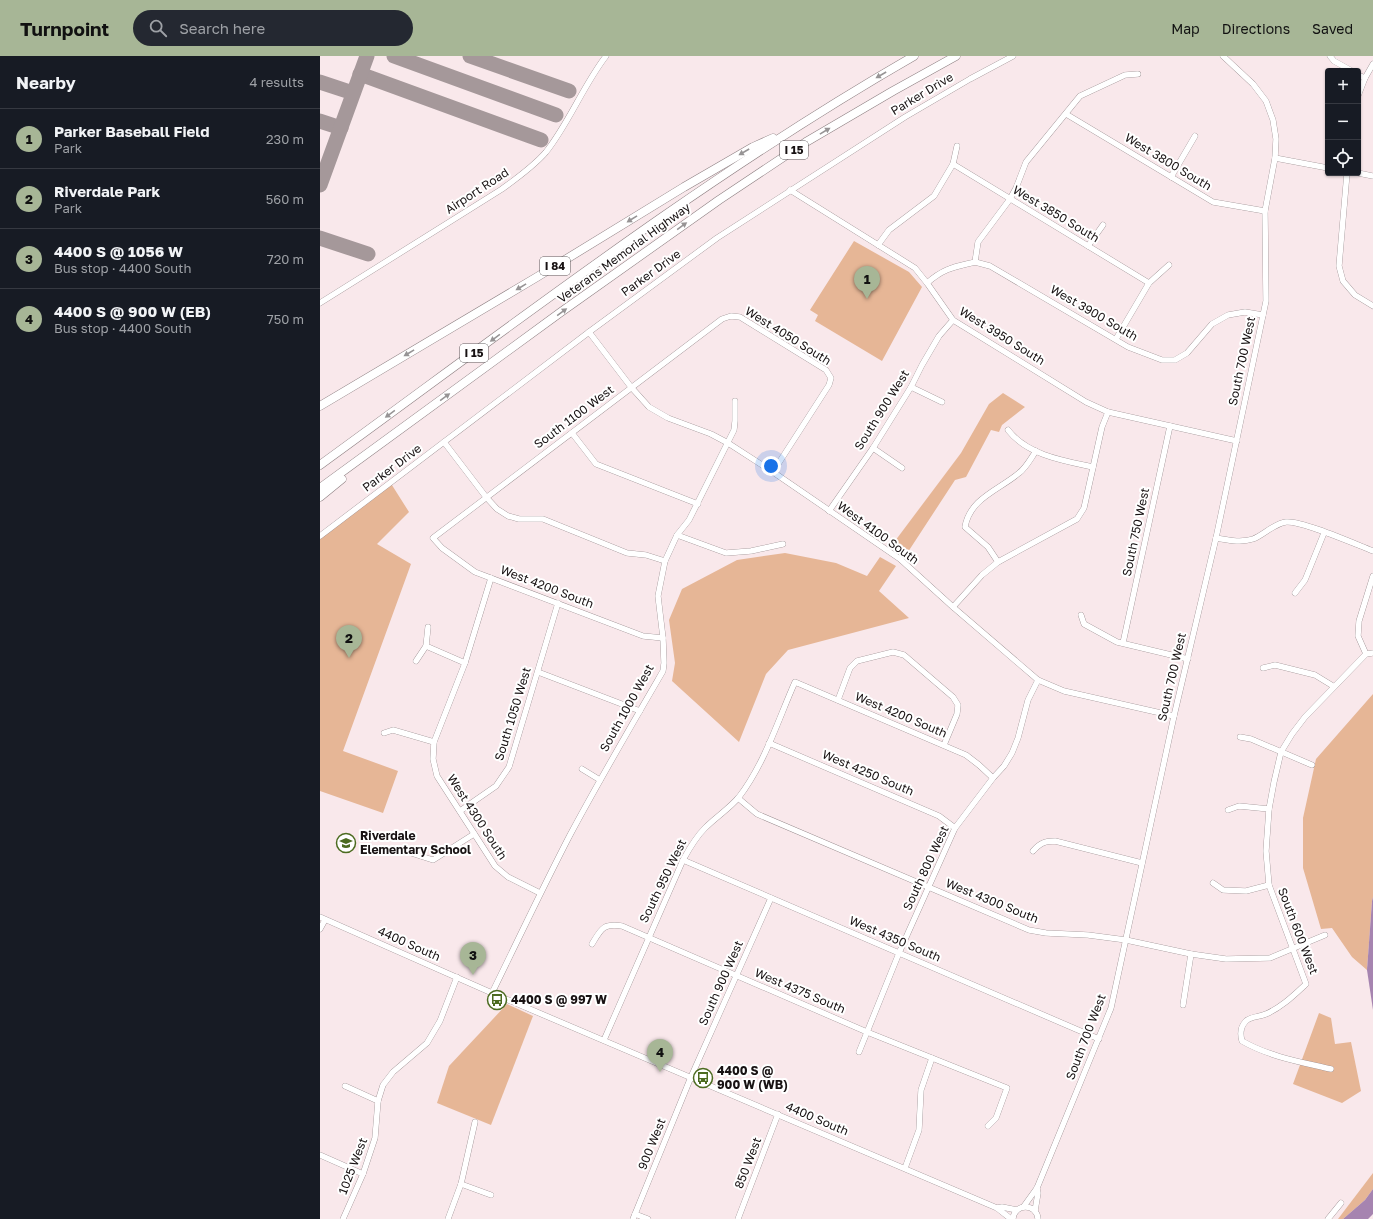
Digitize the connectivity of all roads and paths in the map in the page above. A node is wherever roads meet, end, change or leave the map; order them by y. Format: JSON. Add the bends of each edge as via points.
{"nodes":[{"id":1,"x":606,"y":56,"type":"edge"},
{"id":2,"x":914,"y":56,"type":"edge"},
{"id":3,"x":956,"y":56,"type":"edge"},
{"id":4,"x":1013,"y":56,"type":"edge"},
{"id":5,"x":1223,"y":56,"type":"edge"},
{"id":6,"x":1330,"y":56,"type":"edge"},
{"id":7,"x":1373,"y":64,"type":"edge"},
{"id":8,"x":1347,"y":68,"type":"edge"},
{"id":9,"x":1138,"y":74,"type":"dead end"},
{"id":10,"x":1361,"y":76,"type":"edge"},
{"id":11,"x":1365,"y":78,"type":"junction"},
{"id":12,"x":1361,"y":88,"type":"edge"},
{"id":13,"x":1066,"y":114,"type":"junction"},
{"id":14,"x":792,"y":130,"type":"junction"},
{"id":15,"x":1195,"y":136,"type":"dead end"},
{"id":16,"x":957,"y":146,"type":"dead end"},
{"id":17,"x":1275,"y":158,"type":"junction"},
{"id":18,"x":953,"y":164,"type":"junction"},
{"id":19,"x":1325,"y":167,"type":"edge"},
{"id":20,"x":1361,"y":174,"type":"edge"},
{"id":21,"x":1347,"y":176,"type":"edge"},
{"id":22,"x":1373,"y":176,"type":"edge"},
{"id":23,"x":1171,"y":177,"type":"junction"},
{"id":24,"x":790,"y":190,"type":"junction"},
{"id":25,"x":1010,"y":199,"type":"junction"},
{"id":26,"x":1266,"y":211,"type":"junction"},
{"id":27,"x":1103,"y":225,"type":"dead end"},
{"id":28,"x":878,"y":245,"type":"junction"},
{"id":29,"x":1088,"y":246,"type":"junction"},
{"id":30,"x":975,"y":262,"type":"junction"},
{"id":31,"x":1169,"y":265,"type":"dead end"},
{"id":32,"x":927,"y":283,"type":"junction"},
{"id":33,"x":1149,"y":283,"type":"junction"},
{"id":34,"x":320,"y":303,"type":"edge"},
{"id":35,"x":1373,"y":306,"type":"edge"},
{"id":36,"x":1263,"y":315,"type":"junction"},
{"id":37,"x":731,"y":316,"type":"joint"},
{"id":38,"x":953,"y":320,"type":"junction"},
{"id":39,"x":589,"y":332,"type":"junction"},
{"id":40,"x":1116,"y":339,"type":"junction"},
{"id":41,"x":911,"y":387,"type":"junction"},
{"id":42,"x":631,"y":388,"type":"junction"},
{"id":43,"x":735,"y":401,"type":"dead end"},
{"id":44,"x":942,"y":402,"type":"dead end"},
{"id":45,"x":320,"y":406,"type":"edge"},
{"id":46,"x":1108,"y":412,"type":"junction"},
{"id":47,"x":414,"y":420,"type":"junction"},
{"id":48,"x":1170,"y":426,"type":"junction"},
{"id":49,"x":1008,"y":430,"type":"dead end"},
{"id":50,"x":572,"y":432,"type":"junction"},
{"id":51,"x":1237,"y":441,"type":"junction"},
{"id":52,"x":444,"y":442,"type":"junction"},
{"id":53,"x":728,"y":443,"type":"junction"},
{"id":54,"x":873,"y":448,"type":"junction"},
{"id":55,"x":1036,"y":451,"type":"junction"},
{"id":56,"x":320,"y":465,"type":"edge"},
{"id":57,"x":1093,"y":467,"type":"junction"},
{"id":58,"x":902,"y":468,"type":"dead end"},
{"id":59,"x":774,"y":472,"type":"junction"},
{"id":60,"x":320,"y":488,"type":"edge"},
{"id":61,"x":320,"y":496,"type":"edge"},
{"id":62,"x":486,"y":497,"type":"junction"},
{"id":63,"x":698,"y":504,"type":"junction"},
{"id":64,"x":829,"y":511,"type":"junction"},
{"id":65,"x":1324,"y":533,"type":"junction"},
{"id":66,"x":677,"y":534,"type":"junction"},
{"id":67,"x":320,"y":536,"type":"edge"},
{"id":68,"x":433,"y":538,"type":"joint"},
{"id":69,"x":1216,"y":538,"type":"junction"},
{"id":70,"x":783,"y":544,"type":"dead end"},
{"id":71,"x":1373,"y":551,"type":"edge"},
{"id":72,"x":665,"y":561,"type":"junction"},
{"id":73,"x":998,"y":562,"type":"junction"},
{"id":74,"x":1373,"y":576,"type":"edge"},
{"id":75,"x":491,"y":578,"type":"junction"},
{"id":76,"x":1295,"y":593,"type":"dead end"},
{"id":77,"x":558,"y":603,"type":"junction"},
{"id":78,"x":953,"y":607,"type":"junction"},
{"id":79,"x":1081,"y":615,"type":"dead end"},
{"id":80,"x":428,"y":627,"type":"dead end"},
{"id":81,"x":663,"y":638,"type":"junction"},
{"id":82,"x":1124,"y":643,"type":"junction"},
{"id":83,"x":426,"y":646,"type":"junction"},
{"id":84,"x":1373,"y":653,"type":"edge"},
{"id":85,"x":1366,"y":654,"type":"junction"},
{"id":86,"x":1188,"y":659,"type":"junction"},
{"id":87,"x":416,"y":661,"type":"dead end"},
{"id":88,"x":465,"y":663,"type":"junction"},
{"id":89,"x":1263,"y":668,"type":"dead end"},
{"id":90,"x":538,"y":672,"type":"junction"},
{"id":91,"x":1038,"y":680,"type":"junction"},
{"id":92,"x":795,"y":682,"type":"joint"},
{"id":93,"x":1334,"y":686,"type":"junction"},
{"id":94,"x":838,"y":700,"type":"junction"},
{"id":95,"x":640,"y":711,"type":"junction"},
{"id":96,"x":1174,"y":716,"type":"junction"},
{"id":97,"x":384,"y":733,"type":"dead end"},
{"id":98,"x":1240,"y":736,"type":"dead end"},
{"id":99,"x":434,"y":742,"type":"junction"},
{"id":100,"x":769,"y":743,"type":"junction"},
{"id":101,"x":944,"y":745,"type":"junction"},
{"id":102,"x":1281,"y":752,"type":"junction"},
{"id":103,"x":1312,"y":765,"type":"dead end"},
{"id":104,"x":582,"y":769,"type":"dead end"},
{"id":105,"x":993,"y":778,"type":"junction"},
{"id":106,"x":600,"y":780,"type":"junction"},
{"id":107,"x":738,"y":798,"type":"junction"},
{"id":108,"x":1228,"y":810,"type":"dead end"},
{"id":109,"x":1269,"y":810,"type":"junction"},
{"id":110,"x":460,"y":811,"type":"junction"},
{"id":111,"x":955,"y":828,"type":"junction"},
{"id":112,"x":474,"y":834,"type":"junction"},
{"id":113,"x":1033,"y":850,"type":"dead end"},
{"id":114,"x":411,"y":853,"type":"dead end"},
{"id":115,"x":683,"y":860,"type":"junction"},
{"id":116,"x":1142,"y":863,"type":"junction"},
{"id":117,"x":1213,"y":883,"type":"dead end"},
{"id":118,"x":1269,"y":885,"type":"junction"},
{"id":119,"x":928,"y":887,"type":"junction"},
{"id":120,"x":540,"y":893,"type":"junction"},
{"id":121,"x":771,"y":898,"type":"junction"},
{"id":122,"x":323,"y":918,"type":"edge"},
{"id":123,"x":320,"y":929,"type":"edge"},
{"id":124,"x":1325,"y":935,"type":"dead end"},
{"id":125,"x":649,"y":938,"type":"junction"},
{"id":126,"x":1126,"y":940,"type":"junction"},
{"id":127,"x":592,"y":944,"type":"dead end"},
{"id":128,"x":1293,"y":948,"type":"junction"},
{"id":129,"x":899,"y":953,"type":"junction"},
{"id":130,"x":1191,"y":954,"type":"junction"},
{"id":131,"x":736,"y":976,"type":"junction"},
{"id":132,"x":457,"y":977,"type":"junction"},
{"id":133,"x":492,"y":993,"type":"junction"},
{"id":134,"x":1183,"y":1005,"type":"dead end"},
{"id":135,"x":867,"y":1032,"type":"junction"},
{"id":136,"x":1099,"y":1039,"type":"junction"},
{"id":137,"x":604,"y":1040,"type":"junction"},
{"id":138,"x":859,"y":1052,"type":"dead end"},
{"id":139,"x":932,"y":1058,"type":"junction"},
{"id":140,"x":1331,"y":1070,"type":"dead end"},
{"id":141,"x":691,"y":1077,"type":"junction"},
{"id":142,"x":345,"y":1086,"type":"dead end"},
{"id":143,"x":378,"y":1101,"type":"junction"},
{"id":144,"x":778,"y":1114,"type":"junction"},
{"id":145,"x":475,"y":1122,"type":"dead end"},
{"id":146,"x":988,"y":1126,"type":"dead end"},
{"id":147,"x":320,"y":1155,"type":"edge"},
{"id":148,"x":905,"y":1168,"type":"junction"},
{"id":149,"x":363,"y":1174,"type":"junction"},
{"id":150,"x":461,"y":1184,"type":"junction"},
{"id":151,"x":1037,"y":1188,"type":"junction"},
{"id":152,"x":491,"y":1195,"type":"dead end"},
{"id":153,"x":1341,"y":1203,"type":"dead end"},
{"id":154,"x":1024,"y":1206,"type":"junction"},
{"id":155,"x":997,"y":1208,"type":"junction"},
{"id":156,"x":1017,"y":1210,"type":"junction"},
{"id":157,"x":1035,"y":1211,"type":"junction"},
{"id":158,"x":634,"y":1216,"type":"edge"},
{"id":159,"x":343,"y":1219,"type":"edge"},
{"id":160,"x":448,"y":1219,"type":"edge"},
{"id":161,"x":648,"y":1219,"type":"edge"},
{"id":162,"x":738,"y":1219,"type":"edge"},
{"id":163,"x":1012,"y":1219,"type":"edge"},
{"id":164,"x":1038,"y":1219,"type":"edge"},
{"id":165,"x":1328,"y":1219,"type":"edge"}],
"edges":[{"from":1,"to":34,"type":"street","name":"Airport Road","via":[[546,152],[529,169],[502,189]]},
{"from":2,"to":14,"type":"highway","name":"Veterans Memorial Highway","number":"I 15","one_way":true},
{"from":47,"to":3,"type":"highway","name":"Veterans Memorial Highway","number":"I 15","one_way":true,"via":[[719,200],[806,142]]},
{"from":4,"to":24,"type":"street","name":"Parker Drive","via":[[905,117]]},
{"from":5,"to":17,"type":"street","name":"South 700 West","via":[[1253,84],[1266,101],[1273,120]]},
{"from":6,"to":8,"type":"street"},
{"from":7,"to":11,"type":"street"},
{"from":9,"to":13,"type":"street","via":[[1125,75],[1080,96]]},
{"from":10,"to":11,"type":"street"},
{"from":11,"to":12,"type":"street"},
{"from":13,"to":23,"type":"street","name":"West 3800 South"},
{"from":13,"to":25,"type":"street","via":[[1026,162]]},
{"from":14,"to":45,"type":"highway","number":"I 84","one_way":true,"via":[[753,147],[718,167]]},
{"from":14,"to":56,"type":"highway","name":"Veterans Memorial Highway","number":"I 15","one_way":true,"via":[[628,240]]},
{"from":15,"to":23,"type":"street"},
{"from":16,"to":18,"type":"street"},
{"from":17,"to":19,"type":"street"},
{"from":17,"to":26,"type":"street","name":"South 700 West"},
{"from":18,"to":25,"type":"street","name":"West 3850 South"},
{"from":18,"to":28,"type":"street","via":[[934,196],[889,230]]},
{"from":20,"to":22,"type":"street"},
{"from":21,"to":35,"type":"street","via":[[1339,266],[1343,281],[1355,295]]},
{"from":23,"to":26,"type":"street","name":"West 3800 South","via":[[1213,202]]},
{"from":24,"to":28,"type":"street","name":"West 3950 South"},
{"from":24,"to":39,"type":"street","name":"Parker Drive","via":[[717,238]]},
{"from":25,"to":29,"type":"street","name":"West 3850 South"},
{"from":25,"to":30,"type":"street","via":[[978,242]]},
{"from":26,"to":36,"type":"street","name":"South 700 West","via":[[1266,301]]},
{"from":27,"to":29,"type":"street"},
{"from":28,"to":32,"type":"street","name":"West 3950 South","via":[[915,268]]},
{"from":29,"to":33,"type":"street","name":"West 3850 South"},
{"from":30,"to":32,"type":"street","via":[[938,273]]},
{"from":30,"to":40,"type":"street","name":"West 3900 South","via":[[990,266]]},
{"from":31,"to":33,"type":"street"},
{"from":32,"to":38,"type":"street","name":"West 3950 South"},
{"from":33,"to":40,"type":"street"},
{"from":36,"to":40,"type":"street","name":"West 3900 South","via":[[1245,312],[1228,316],[1212,324],[1187,353],[1175,360],[1162,360],[1128,347]]},
{"from":36,"to":51,"type":"street","name":"South 700 West"},
{"from":37,"to":42,"type":"street","name":"South 1100 West","via":[[722,319]]},
{"from":37,"to":59,"type":"street","name":"West 4050 South","via":[[740,317],[826,370],[831,378]]},
{"from":38,"to":41,"type":"street","name":"South 900 West","via":[[939,336]]},
{"from":38,"to":46,"type":"street","name":"West 3950 South","via":[[1086,402]]},
{"from":39,"to":42,"type":"street","name":"West 4100 South"},
{"from":39,"to":52,"type":"street","name":"Parker Drive"},
{"from":41,"to":44,"type":"street"},
{"from":41,"to":54,"type":"street","name":"South 900 West"},
{"from":42,"to":50,"type":"street","name":"South 1100 West"},
{"from":42,"to":53,"type":"street","name":"West 4100 South","via":[[649,407],[668,418]]},
{"from":43,"to":53,"type":"street","name":"South 1000 West","via":[[734,430]]},
{"from":46,"to":48,"type":"street","name":"West 3950 South"},
{"from":46,"to":57,"type":"street"},
{"from":47,"to":60,"type":"highway","name":"Veterans Memorial Highway","number":"I 15"},
{"from":47,"to":61,"type":"highway"},
{"from":48,"to":51,"type":"street","name":"West 3950 South"},
{"from":48,"to":82,"type":"street","name":"South 750 West"},
{"from":49,"to":55,"type":"street"},
{"from":50,"to":62,"type":"street","name":"South 1100 West"},
{"from":50,"to":63,"type":"street","via":[[596,464]]},
{"from":51,"to":69,"type":"street","name":"South 700 West"},
{"from":52,"to":62,"type":"street"},
{"from":52,"to":67,"type":"street","name":"Parker Drive"},
{"from":53,"to":59,"type":"street","name":"West 4100 South"},
{"from":53,"to":63,"type":"street","name":"South 1000 West"},
{"from":54,"to":58,"type":"street"},
{"from":54,"to":64,"type":"street","name":"South 900 West"},
{"from":55,"to":57,"type":"street","via":[[1051,458]]},
{"from":55,"to":73,"type":"street","via":[[1020,472],[978,501],[967,518],[965,527],[988,547]]},
{"from":57,"to":73,"type":"street","via":[[1084,508],[1077,519]]},
{"from":59,"to":64,"type":"street","name":"West 4100 South"},
{"from":62,"to":68,"type":"street","name":"South 1100 West"},
{"from":62,"to":72,"type":"street","via":[[508,516],[519,519],[543,519],[627,553]]},
{"from":63,"to":66,"type":"street","name":"South 1000 West"},
{"from":64,"to":78,"type":"street","name":"West 4100 South","via":[[900,560]]},
{"from":65,"to":69,"type":"street","via":[[1300,523],[1286,522],[1253,539],[1234,541]]},
{"from":65,"to":71,"type":"street"},
{"from":65,"to":76,"type":"street","via":[[1305,580]]},
{"from":66,"to":70,"type":"street","via":[[726,553]]},
{"from":66,"to":72,"type":"street","name":"South 1000 West"},
{"from":68,"to":75,"type":"street","name":"West 4200 South","via":[[442,548],[475,572]]},
{"from":69,"to":86,"type":"street","name":"South 700 West"},
{"from":72,"to":81,"type":"street","name":"South 1000 West","via":[[658,596]]},
{"from":73,"to":78,"type":"street","via":[[982,575]]},
{"from":74,"to":85,"type":"street","via":[[1358,622],[1358,636]]},
{"from":75,"to":77,"type":"street","name":"West 4200 South"},
{"from":75,"to":88,"type":"street"},
{"from":77,"to":81,"type":"street","name":"West 4200 South","via":[[643,636]]},
{"from":77,"to":90,"type":"street","name":"South 1050 West"},
{"from":78,"to":91,"type":"street","name":"West 4100 South"},
{"from":79,"to":82,"type":"street","via":[[1084,624],[1117,642]]},
{"from":80,"to":83,"type":"street"},
{"from":81,"to":95,"type":"street","name":"South 1000 West","via":[[663,671]]},
{"from":82,"to":86,"type":"street"},
{"from":83,"to":87,"type":"street"},
{"from":83,"to":88,"type":"street"},
{"from":84,"to":85,"type":"street"},
{"from":85,"to":93,"type":"street","name":"South 600 West"},
{"from":86,"to":96,"type":"street","name":"South 700 West"},
{"from":88,"to":99,"type":"street"},
{"from":89,"to":93,"type":"street","via":[[1275,664],[1315,675]]},
{"from":90,"to":95,"type":"street"},
{"from":90,"to":110,"type":"street","name":"South 1050 West","via":[[509,767],[496,786]]},
{"from":91,"to":96,"type":"street","name":"West 4100 South","via":[[1064,691]]},
{"from":91,"to":105,"type":"street","name":"South 800 West","via":[[1028,700],[1012,753]]},
{"from":92,"to":94,"type":"street","name":"West 4200 South"},
{"from":92,"to":100,"type":"street","name":"South 950 West"},
{"from":93,"to":102,"type":"street","name":"South 600 West","via":[[1305,717]]},
{"from":94,"to":101,"type":"street","name":"West 4200 South"},
{"from":94,"to":101,"type":"street","via":[[850,668],[857,661],[893,652],[904,655],[953,696],[958,705],[957,714]]},
{"from":95,"to":106,"type":"street","name":"South 1000 West"},
{"from":96,"to":116,"type":"street","name":"South 700 West"},
{"from":97,"to":99,"type":"street","via":[[393,730]]},
{"from":98,"to":102,"type":"street"},
{"from":99,"to":110,"type":"street","name":"West 4300 South","via":[[433,759],[437,776]]},
{"from":100,"to":107,"type":"street","name":"South 950 West","via":[[752,778]]},
{"from":100,"to":111,"type":"street","name":"West 4250 South","via":[[939,816]]},
{"from":101,"to":105,"type":"street","name":"West 4200 South","via":[[966,755]]},
{"from":102,"to":103,"type":"street"},
{"from":102,"to":109,"type":"street","name":"South 600 West"},
{"from":104,"to":106,"type":"street"},
{"from":105,"to":111,"type":"street","name":"South 800 West"},
{"from":106,"to":120,"type":"street","name":"South 1000 West"},
{"from":107,"to":115,"type":"street","name":"South 950 West","via":[[704,829]]},
{"from":107,"to":119,"type":"street","name":"West 4300 South","via":[[757,814]]},
{"from":108,"to":109,"type":"street","via":[[1239,806]]},
{"from":109,"to":118,"type":"street","name":"South 600 West","via":[[1266,851]]},
{"from":110,"to":112,"type":"street","name":"West 4300 South"},
{"from":111,"to":119,"type":"street","name":"South 800 West"},
{"from":112,"to":114,"type":"street","via":[[433,860]]},
{"from":112,"to":120,"type":"street","name":"West 4300 South","via":[[495,866],[508,877]]},
{"from":113,"to":116,"type":"street","via":[[1039,843],[1055,841]]},
{"from":115,"to":121,"type":"street","name":"West 4350 South"},
{"from":115,"to":125,"type":"street","name":"South 950 West"},
{"from":116,"to":126,"type":"street","name":"South 700 West"},
{"from":117,"to":118,"type":"street","via":[[1223,890],[1246,891]]},
{"from":118,"to":128,"type":"street","name":"South 600 West"},
{"from":119,"to":126,"type":"street","name":"West 4300 South","via":[[1029,930]]},
{"from":119,"to":129,"type":"street","name":"South 800 West"},
{"from":120,"to":133,"type":"street","name":"South 1000 West"},
{"from":121,"to":129,"type":"street","name":"West 4350 South"},
{"from":121,"to":131,"type":"street","name":"South 900 West"},
{"from":122,"to":123,"type":"street"},
{"from":122,"to":132,"type":"street","name":"4400 South"},
{"from":124,"to":128,"type":"street","name":"West 4300 South"},
{"from":125,"to":127,"type":"street","name":"West 4375 South","via":[[622,926],[610,924],[600,930]]},
{"from":125,"to":131,"type":"street","name":"West 4375 South"},
{"from":125,"to":137,"type":"street","name":"South 950 West"},
{"from":126,"to":130,"type":"street","name":"West 4300 South"},
{"from":126,"to":136,"type":"street","name":"South 700 West","via":[[1111,1008]]},
{"from":128,"to":130,"type":"street","name":"West 4300 South","via":[[1270,958],[1226,959]]},
{"from":128,"to":140,"type":"street","name":"South 600 West","via":[[1306,984],[1266,1015],[1246,1020],[1240,1033],[1242,1041],[1286,1059]]},
{"from":129,"to":135,"type":"street","name":"South 800 West"},
{"from":129,"to":136,"type":"street","name":"West 4350 South"},
{"from":130,"to":134,"type":"street"},
{"from":131,"to":135,"type":"street","name":"West 4375 South"},
{"from":131,"to":141,"type":"street","name":"South 900 West"},
{"from":132,"to":133,"type":"street","name":"4400 South"},
{"from":132,"to":143,"type":"street","name":"1025 West","via":[[440,1021],[427,1043],[393,1072],[383,1085]]},
{"from":133,"to":137,"type":"street","name":"4400 South"},
{"from":135,"to":138,"type":"street","name":"South 800 West"},
{"from":135,"to":139,"type":"street","name":"West 4375 South"},
{"from":136,"to":151,"type":"street","name":"South 700 West"},
{"from":137,"to":141,"type":"street","name":"4400 South"},
{"from":139,"to":146,"type":"street","name":"West 4375 South","via":[[1007,1088],[996,1118]]},
{"from":139,"to":148,"type":"street","via":[[921,1090],[920,1130]]},
{"from":141,"to":144,"type":"street","name":"4400 South"},
{"from":141,"to":158,"type":"street","name":"900 West"},
{"from":142,"to":143,"type":"street"},
{"from":143,"to":149,"type":"street","name":"1025 West","via":[[375,1138]]},
{"from":144,"to":148,"type":"street","name":"4400 South"},
{"from":144,"to":162,"type":"street","name":"850 West"},
{"from":145,"to":150,"type":"street"},
{"from":147,"to":149,"type":"street"},
{"from":148,"to":155,"type":"street","name":"4400 South"},
{"from":149,"to":159,"type":"street","name":"1025 West"},
{"from":150,"to":152,"type":"street"},
{"from":150,"to":160,"type":"street"},
{"from":151,"to":154,"type":"street","name":"South 700 West"},
{"from":151,"to":157,"type":"street","name":"South 700 West"},
{"from":153,"to":165,"type":"street"},
{"from":154,"to":156,"type":"street"},
{"from":154,"to":157,"type":"street"},
{"from":155,"to":156,"type":"street"},
{"from":155,"to":163,"type":"street"},
{"from":156,"to":163,"type":"street"},
{"from":157,"to":164,"type":"street"},
{"from":158,"to":161,"type":"street"}]}
